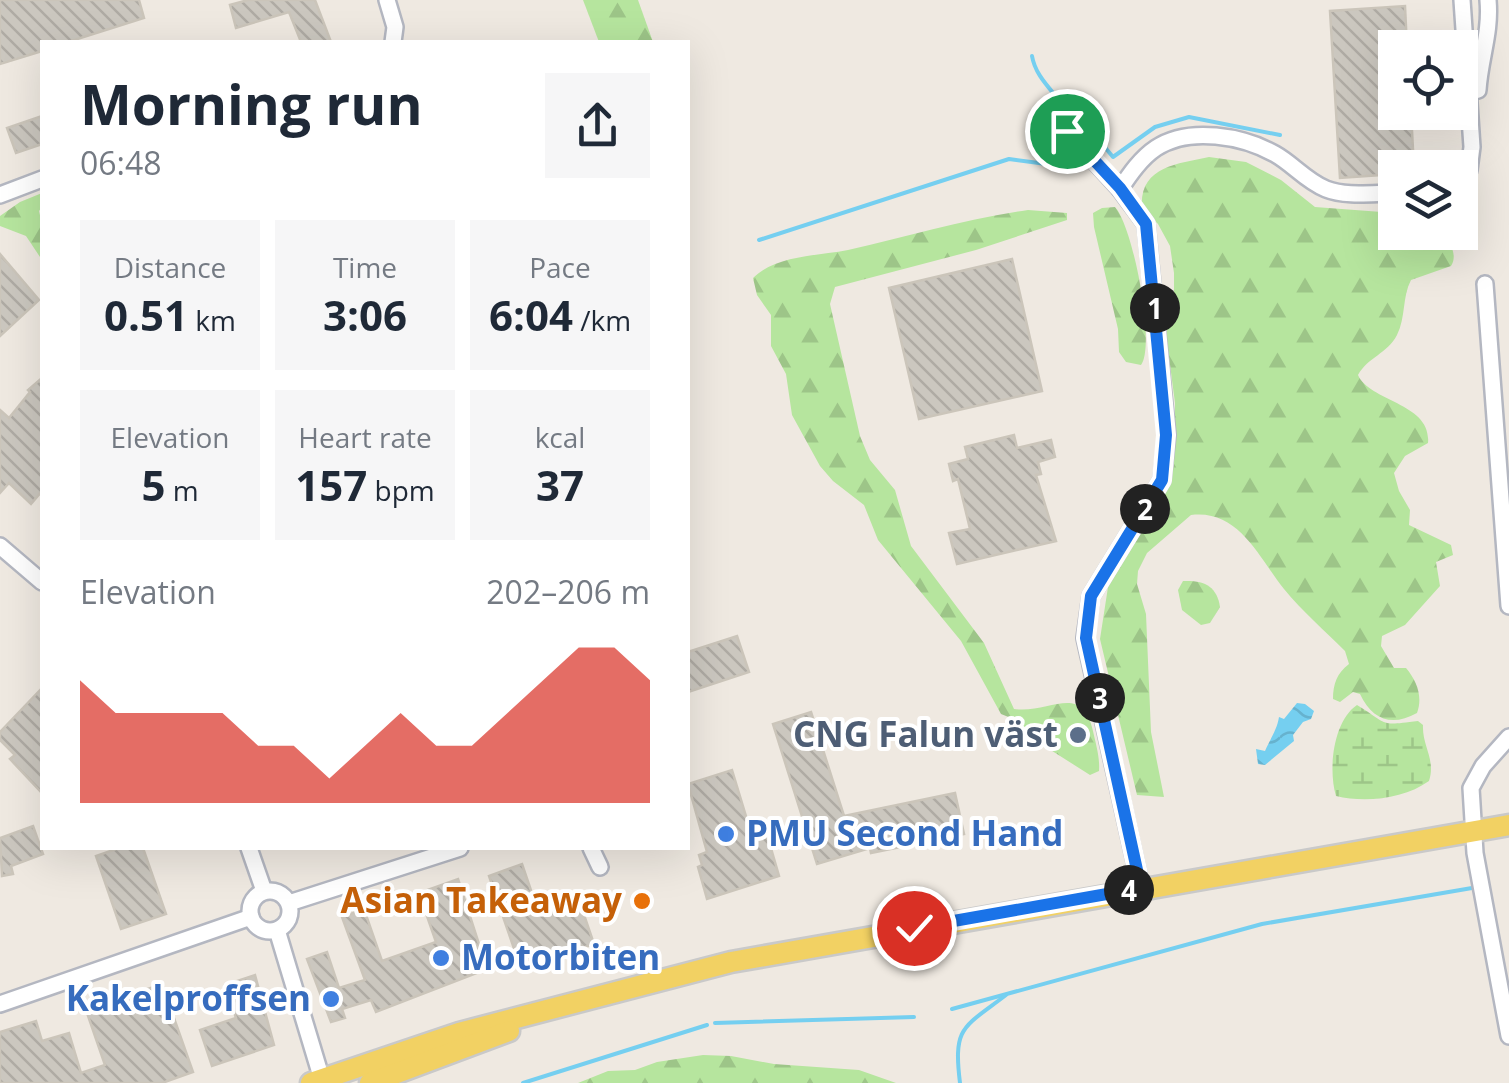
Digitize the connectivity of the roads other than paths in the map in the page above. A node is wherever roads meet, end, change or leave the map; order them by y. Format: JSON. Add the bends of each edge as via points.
{"nodes":[{"id":1,"x":388,"y":0,"type":"edge"},
{"id":2,"x":1462,"y":0,"type":"edge"},
{"id":3,"x":1488,"y":0,"type":"edge"},
{"id":4,"x":1464,"y":30,"type":"edge"},
{"id":5,"x":393,"y":40,"type":"edge"},
{"id":6,"x":1478,"y":90,"type":"edge"},
{"id":7,"x":1067,"y":131,"type":"dead end"},
{"id":8,"x":40,"y":180,"type":"edge"},
{"id":9,"x":1120,"y":188,"type":"junction"},
{"id":10,"x":1378,"y":192,"type":"edge"},
{"id":11,"x":0,"y":195,"type":"edge"},
{"id":12,"x":1484,"y":284,"type":"dead end"},
{"id":13,"x":0,"y":546,"type":"edge"},
{"id":14,"x":40,"y":580,"type":"edge"},
{"id":15,"x":1509,"y":606,"type":"edge"},
{"id":16,"x":1509,"y":738,"type":"edge"},
{"id":17,"x":1509,"y":825,"type":"edge"},
{"id":18,"x":1474,"y":831,"type":"junction"},
{"id":19,"x":250,"y":850,"type":"edge"},
{"id":20,"x":454,"y":850,"type":"edge"},
{"id":21,"x":593,"y":850,"type":"edge"},
{"id":22,"x":600,"y":867,"type":"dead end"},
{"id":23,"x":1141,"y":888,"type":"junction"},
{"id":24,"x":264,"y":891,"type":"junction"},
{"id":25,"x":289,"y":904,"type":"junction"},
{"id":26,"x":251,"y":916,"type":"junction"},
{"id":27,"x":277,"y":930,"type":"junction"},
{"id":28,"x":618,"y":989,"type":"junction"},
{"id":29,"x":0,"y":1004,"type":"edge"},
{"id":30,"x":1509,"y":1036,"type":"edge"},
{"id":31,"x":319,"y":1082,"type":"edge"},
{"id":32,"x":370,"y":1083,"type":"edge"}],
"edges":[{"from":1,"to":5,"type":"street"},
{"from":2,"to":4,"type":"street"},
{"from":3,"to":6,"type":"street"},
{"from":7,"to":9,"type":"street"},
{"from":8,"to":11,"type":"street"},
{"from":9,"to":10,"type":"street","via":[[1157,148],[1199,137],[1256,144],[1330,190]]},
{"from":9,"to":23,"type":"street","via":[[1146,224],[1166,457],[1162,480],[1091,596],[1086,638]]},
{"from":12,"to":15,"type":"street"},
{"from":13,"to":14,"type":"street"},
{"from":16,"to":18,"type":"street","via":[[1471,788]]},
{"from":17,"to":18,"type":"main road"},
{"from":18,"to":23,"type":"main road"},
{"from":18,"to":30,"type":"street"},
{"from":19,"to":24,"type":"street"},
{"from":20,"to":25,"type":"street"},
{"from":21,"to":22,"type":"street"},
{"from":23,"to":28,"type":"main road","via":[[831,942]]},
{"from":24,"to":25,"type":"street","via":[[279,892]]},
{"from":24,"to":26,"type":"street","via":[[254,898]]},
{"from":25,"to":27,"type":"street","via":[[290,916]]},
{"from":26,"to":27,"type":"street","via":[[259,928]]},
{"from":26,"to":29,"type":"street"},
{"from":27,"to":31,"type":"street"},
{"from":28,"to":31,"type":"main road","via":[[459,1033]]},
{"from":28,"to":32,"type":"main road"}]}
